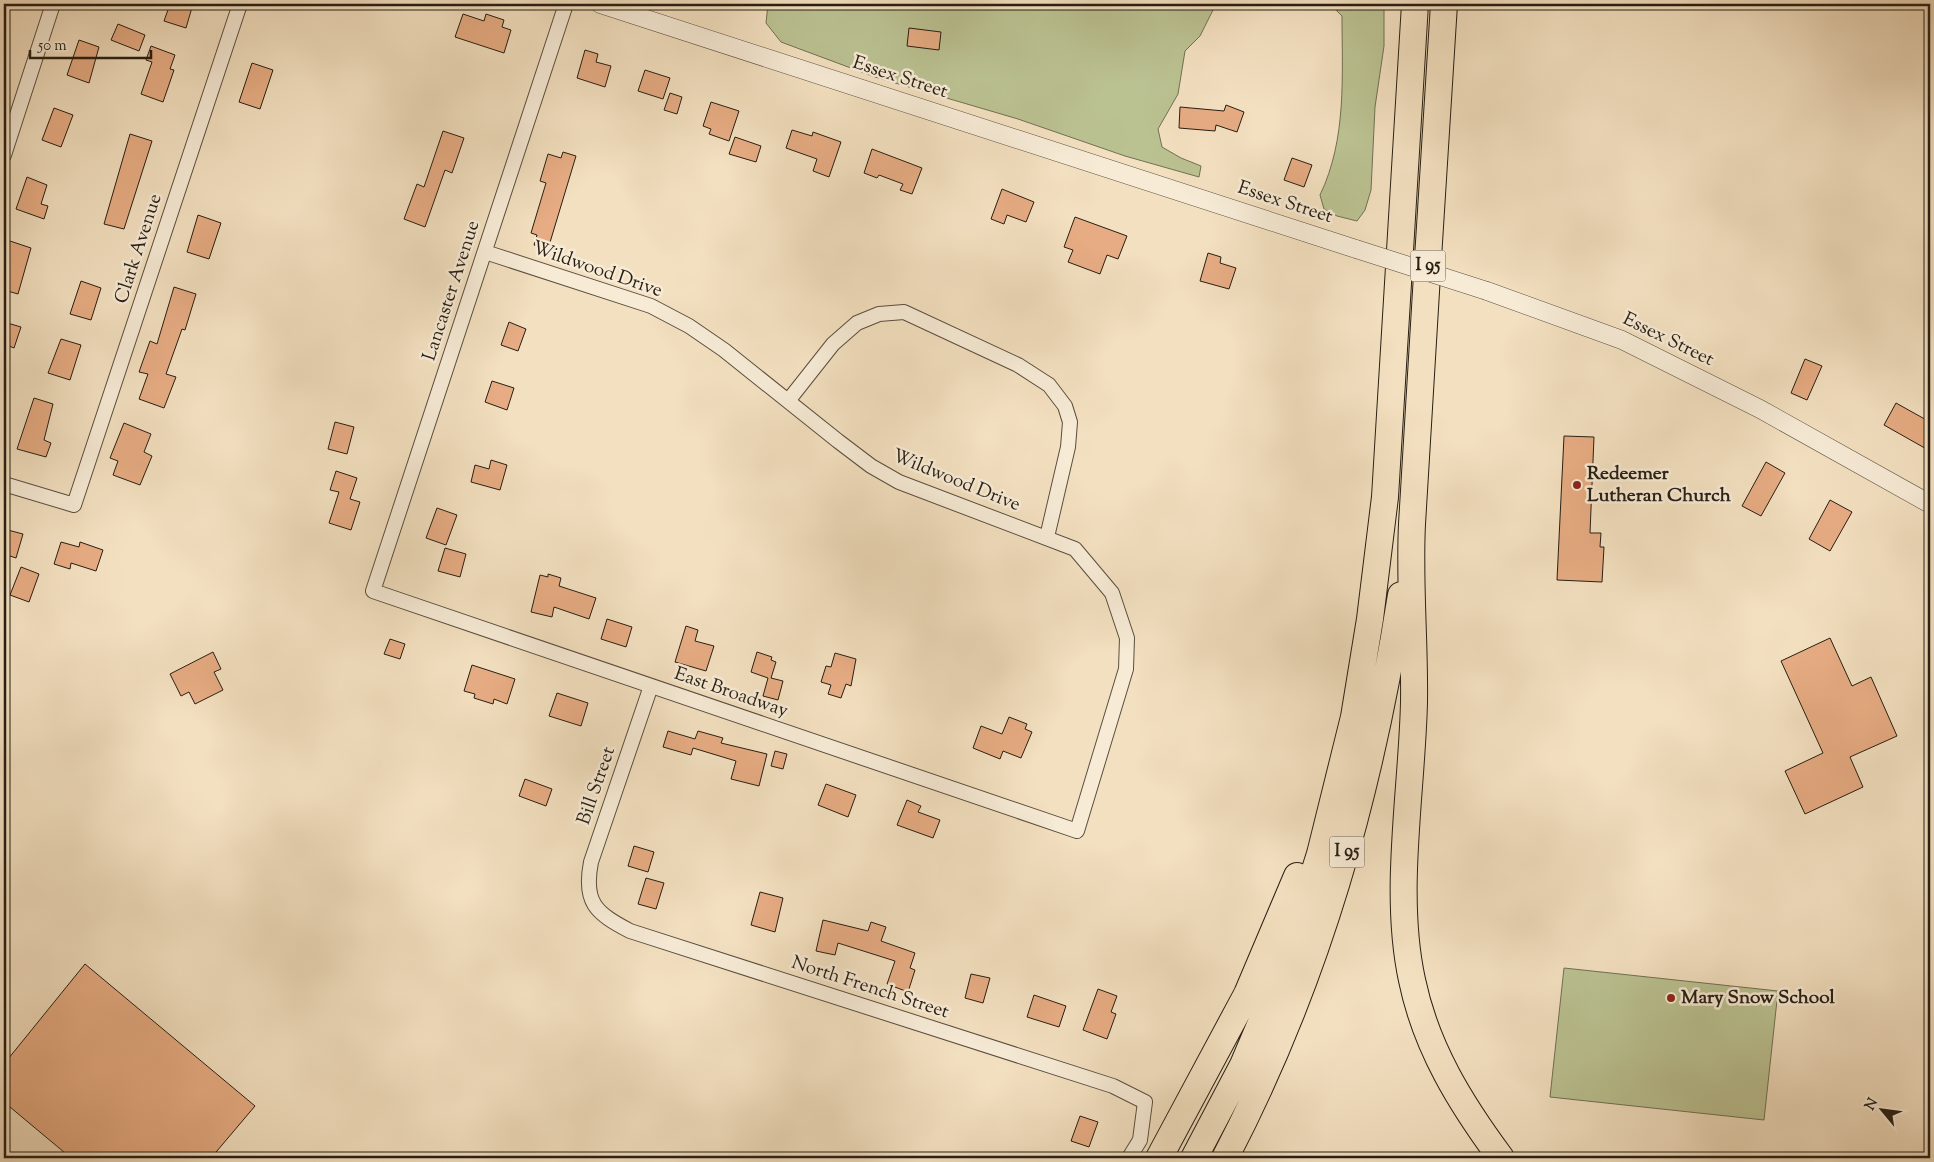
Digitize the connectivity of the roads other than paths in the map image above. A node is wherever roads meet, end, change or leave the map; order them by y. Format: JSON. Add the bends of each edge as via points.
{"nodes":[{"id":1,"x":53,"y":4,"type":"edge"},
{"id":2,"x":240,"y":4,"type":"edge"},
{"id":3,"x":566,"y":4,"type":"edge"},
{"id":4,"x":600,"y":4,"type":"edge"},
{"id":5,"x":1415,"y":4,"type":"edge"},
{"id":6,"x":1444,"y":4,"type":"edge"},
{"id":7,"x":4,"y":155,"type":"edge"},
{"id":8,"x":485,"y":252,"type":"junction"},
{"id":9,"x":788,"y":401,"type":"junction"},
{"id":10,"x":4,"y":484,"type":"edge"},
{"id":11,"x":1930,"y":504,"type":"edge"},
{"id":12,"x":1412,"y":528,"type":"junction"},
{"id":13,"x":1047,"y":537,"type":"junction"},
{"id":14,"x":373,"y":591,"type":"joint"},
{"id":15,"x":651,"y":686,"type":"junction"},
{"id":16,"x":1327,"y":826,"type":"junction"},
{"id":17,"x":1076,"y":831,"type":"joint"},
{"id":18,"x":591,"y":900,"type":"joint"},
{"id":19,"x":1129,"y":1158,"type":"edge"},
{"id":20,"x":1159,"y":1158,"type":"edge"},
{"id":21,"x":1194,"y":1158,"type":"edge"},
{"id":22,"x":1225,"y":1158,"type":"edge"},
{"id":23,"x":1502,"y":1158,"type":"edge"}],
"edges":[{"from":1,"to":7,"type":"street"},
{"from":2,"to":10,"type":"street","name":"Clark Avenue","via":[[74,505]]},
{"from":3,"to":8,"type":"street","name":"Lancaster Avenue"},
{"from":4,"to":11,"type":"street","name":"Essex Street","bridge":true,"via":[[1487,291],[1622,340],[1760,409]]},
{"from":5,"to":16,"type":"highway","number":"I 95","via":[[1384,506],[1354,716]]},
{"from":6,"to":12,"type":"highway","number":"I 95"},
{"from":8,"to":9,"type":"street","name":"Wildwood Drive","via":[[651,306],[724,350]]},
{"from":8,"to":14,"type":"street","name":"Lancaster Avenue"},
{"from":9,"to":13,"type":"street","name":"Wildwood Drive","via":[[871,466],[899,482]]},
{"from":9,"to":13,"type":"street","via":[[833,344],[857,323],[879,314],[904,312],[1018,365],[1049,385],[1065,406],[1070,422],[1068,447]]},
{"from":12,"to":22,"type":"highway","number":"I 95","via":[[1382,702],[1340,874],[1292,1015],[1256,1098]]},
{"from":12,"to":23,"type":"highway","via":[[1414,699],[1404,901],[1408,960],[1415,995],[1438,1059],[1468,1113]]},
{"from":13,"to":17,"type":"street","name":"Wildwood Drive","via":[[1075,549],[1112,593],[1126,638],[1126,669]]},
{"from":14,"to":15,"type":"street","name":"East Broadway"},
{"from":15,"to":17,"type":"street","name":"East Broadway"},
{"from":15,"to":18,"type":"street","name":"Bill Street","via":[[591,862],[587,882]]},
{"from":16,"to":20,"type":"highway","via":[[1303,861],[1247,994]]},
{"from":16,"to":21,"type":"highway","number":"I 95","via":[[1283,971],[1247,1058]]},
{"from":18,"to":19,"type":"street","name":"North French Street","via":[[606,918],[630,931],[1114,1086],[1145,1102],[1140,1140]]}]}
